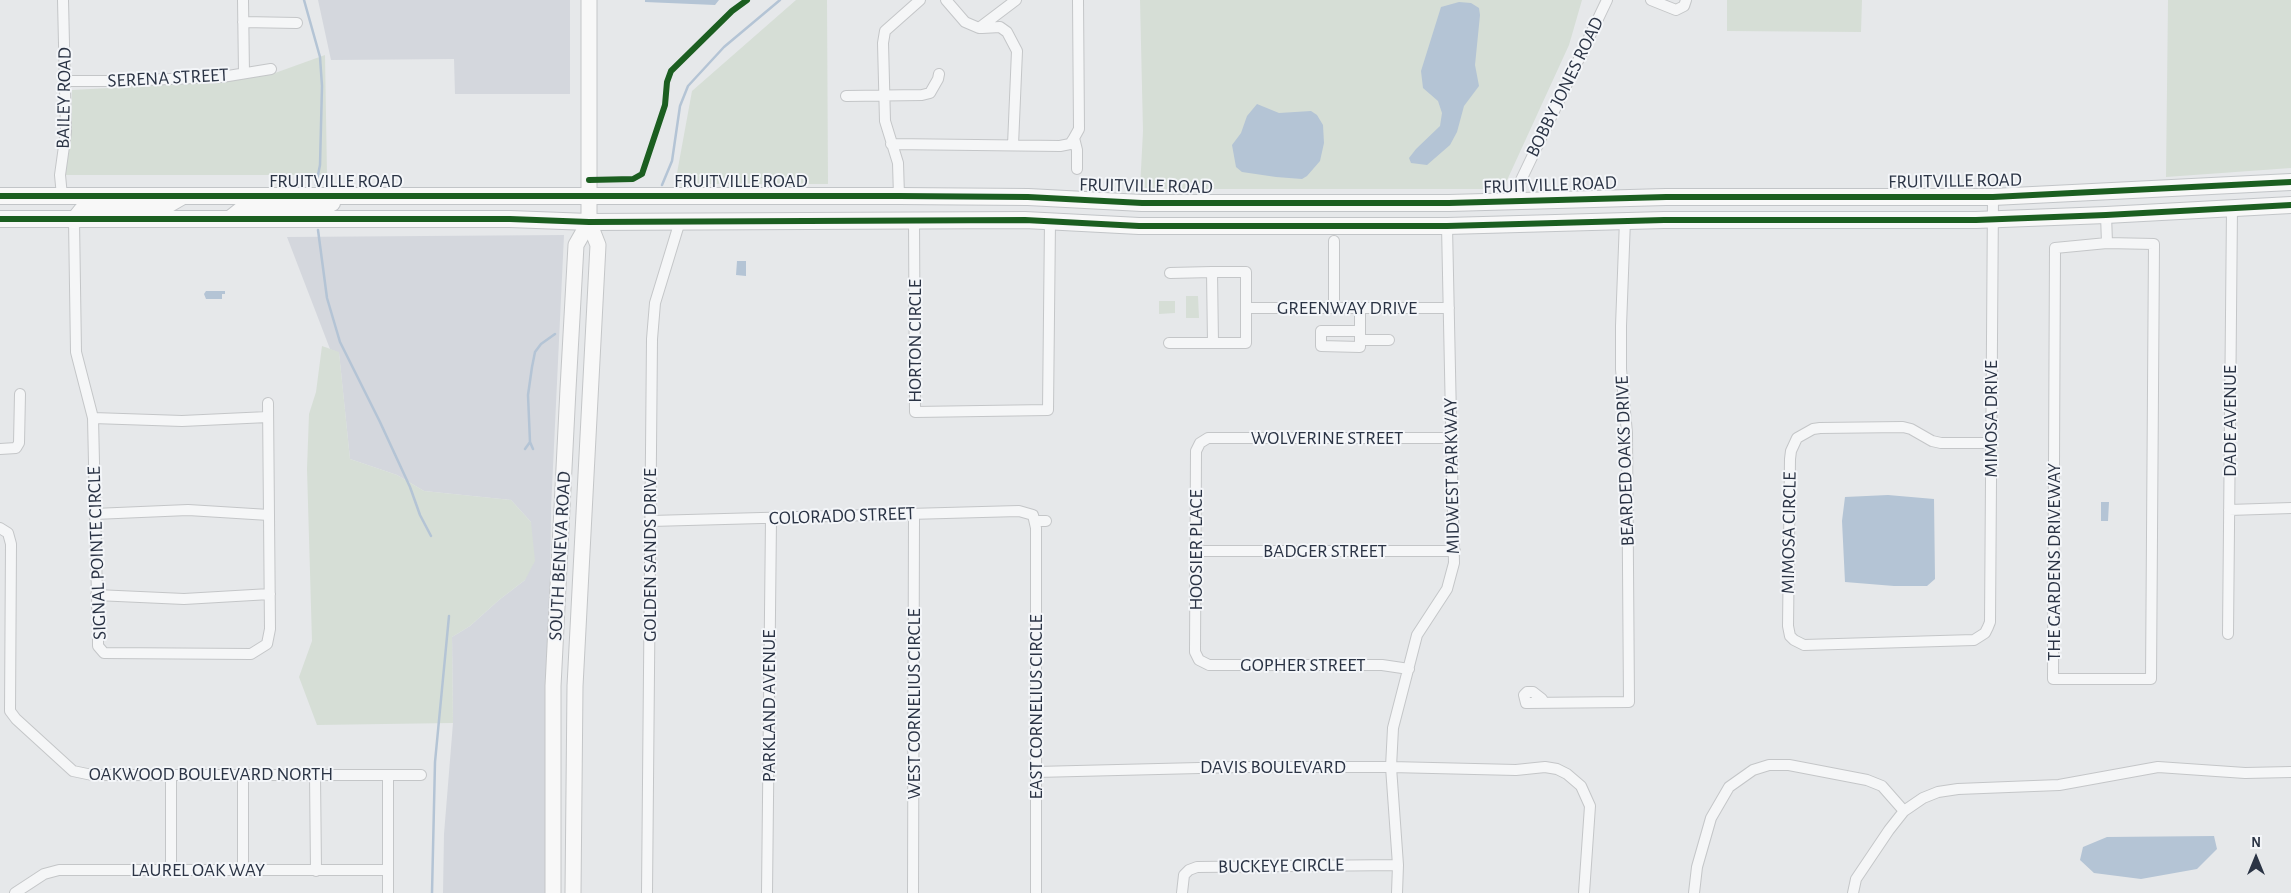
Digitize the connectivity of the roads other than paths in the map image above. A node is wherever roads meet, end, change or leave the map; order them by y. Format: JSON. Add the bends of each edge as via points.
{"nodes":[{"id":1,"x":63,"y":0,"type":"edge"},
{"id":2,"x":243,"y":0,"type":"edge"},
{"id":3,"x":589,"y":0,"type":"edge"},
{"id":4,"x":920,"y":0,"type":"edge"},
{"id":5,"x":946,"y":0,"type":"edge"},
{"id":6,"x":1016,"y":0,"type":"edge"},
{"id":7,"x":1078,"y":0,"type":"edge"},
{"id":8,"x":1606,"y":0,"type":"edge"},
{"id":9,"x":1651,"y":0,"type":"edge"},
{"id":10,"x":1686,"y":0,"type":"edge"},
{"id":11,"x":243,"y":22,"type":"junction"},
{"id":12,"x":297,"y":23,"type":"dead end"},
{"id":13,"x":982,"y":28,"type":"junction"},
{"id":14,"x":271,"y":69,"type":"dead end"},
{"id":15,"x":244,"y":73,"type":"junction"},
{"id":16,"x":939,"y":74,"type":"dead end"},
{"id":17,"x":65,"y":81,"type":"junction"},
{"id":18,"x":846,"y":96,"type":"dead end"},
{"id":19,"x":884,"y":96,"type":"junction"},
{"id":20,"x":1074,"y":138,"type":"junction"},
{"id":21,"x":891,"y":144,"type":"junction"},
{"id":22,"x":1013,"y":145,"type":"junction"},
{"id":23,"x":1077,"y":169,"type":"dead end"},
{"id":24,"x":2291,"y":182,"type":"edge"},
{"id":25,"x":185,"y":195,"type":"junction"},
{"id":26,"x":0,"y":196,"type":"edge"},
{"id":27,"x":62,"y":196,"type":"junction"},
{"id":28,"x":342,"y":196,"type":"junction"},
{"id":29,"x":588,"y":196,"type":"junction"},
{"id":30,"x":899,"y":196,"type":"junction"},
{"id":31,"x":961,"y":197,"type":"junction"},
{"id":32,"x":1993,"y":197,"type":"junction"},
{"id":33,"x":1488,"y":201,"type":"junction"},
{"id":34,"x":1511,"y":201,"type":"junction"},
{"id":35,"x":2291,"y":205,"type":"edge"},
{"id":36,"x":1976,"y":208,"type":"junction"},
{"id":37,"x":2232,"y":208,"type":"junction"},
{"id":38,"x":2106,"y":215,"type":"junction"},
{"id":39,"x":6,"y":219,"type":"edge"},
{"id":40,"x":1993,"y":219,"type":"junction"},
{"id":41,"x":74,"y":220,"type":"junction"},
{"id":42,"x":229,"y":220,"type":"junction"},
{"id":43,"x":858,"y":220,"type":"junction"},
{"id":44,"x":914,"y":220,"type":"junction"},
{"id":45,"x":1625,"y":220,"type":"junction"},
{"id":46,"x":680,"y":221,"type":"junction"},
{"id":47,"x":1050,"y":221,"type":"junction"},
{"id":48,"x":589,"y":222,"type":"junction"},
{"id":49,"x":1447,"y":226,"type":"junction"},
{"id":50,"x":1334,"y":241,"type":"dead end"},
{"id":51,"x":2107,"y":243,"type":"junction"},
{"id":52,"x":1212,"y":272,"type":"junction"},
{"id":53,"x":1170,"y":273,"type":"dead end"},
{"id":54,"x":1246,"y":308,"type":"junction"},
{"id":55,"x":1334,"y":308,"type":"junction"},
{"id":56,"x":1360,"y":308,"type":"junction"},
{"id":57,"x":1449,"y":308,"type":"junction"},
{"id":58,"x":1390,"y":340,"type":"dead end"},
{"id":59,"x":1213,"y":343,"type":"junction"},
{"id":60,"x":1169,"y":344,"type":"dead end"},
{"id":61,"x":20,"y":394,"type":"dead end"},
{"id":62,"x":268,"y":402,"type":"dead end"},
{"id":63,"x":268,"y":417,"type":"junction"},
{"id":64,"x":93,"y":418,"type":"junction"},
{"id":65,"x":1452,"y":438,"type":"junction"},
{"id":66,"x":1203,"y":440,"type":"joint"},
{"id":67,"x":1991,"y":443,"type":"junction"},
{"id":68,"x":0,"y":449,"type":"edge"},
{"id":69,"x":2291,"y":508,"type":"edge"},
{"id":70,"x":2229,"y":510,"type":"junction"},
{"id":71,"x":94,"y":514,"type":"junction"},
{"id":72,"x":914,"y":514,"type":"junction"},
{"id":73,"x":269,"y":515,"type":"junction"},
{"id":74,"x":771,"y":519,"type":"junction"},
{"id":75,"x":1038,"y":519,"type":"joint"},
{"id":76,"x":651,"y":521,"type":"junction"},
{"id":77,"x":0,"y":528,"type":"edge"},
{"id":78,"x":1196,"y":551,"type":"junction"},
{"id":79,"x":1455,"y":551,"type":"junction"},
{"id":80,"x":270,"y":594,"type":"junction"},
{"id":81,"x":96,"y":595,"type":"junction"},
{"id":82,"x":2228,"y":634,"type":"dead end"},
{"id":83,"x":1980,"y":638,"type":"joint"},
{"id":84,"x":1199,"y":660,"type":"joint"},
{"id":85,"x":5,"y":667,"type":"edge"},
{"id":86,"x":1409,"y":669,"type":"junction"},
{"id":87,"x":1542,"y":703,"type":"dead end"},
{"id":88,"x":1392,"y":767,"type":"junction"},
{"id":89,"x":1036,"y":772,"type":"junction"},
{"id":90,"x":2291,"y":772,"type":"edge"},
{"id":91,"x":171,"y":775,"type":"junction"},
{"id":92,"x":243,"y":775,"type":"junction"},
{"id":93,"x":315,"y":775,"type":"junction"},
{"id":94,"x":388,"y":775,"type":"junction"},
{"id":95,"x":421,"y":775,"type":"dead end"},
{"id":96,"x":1904,"y":811,"type":"junction"},
{"id":97,"x":1398,"y":865,"type":"junction"},
{"id":98,"x":171,"y":870,"type":"junction"},
{"id":99,"x":243,"y":870,"type":"junction"},
{"id":100,"x":388,"y":870,"type":"junction"},
{"id":101,"x":316,"y":871,"type":"junction"},
{"id":102,"x":15,"y":893,"type":"edge"},
{"id":103,"x":388,"y":893,"type":"edge"},
{"id":104,"x":554,"y":893,"type":"edge"},
{"id":105,"x":573,"y":893,"type":"edge"},
{"id":106,"x":648,"y":893,"type":"edge"},
{"id":107,"x":767,"y":893,"type":"edge"},
{"id":108,"x":913,"y":893,"type":"edge"},
{"id":109,"x":1036,"y":893,"type":"edge"},
{"id":110,"x":1182,"y":893,"type":"edge"},
{"id":111,"x":1396,"y":893,"type":"edge"},
{"id":112,"x":1584,"y":893,"type":"edge"},
{"id":113,"x":1694,"y":893,"type":"edge"},
{"id":114,"x":1853,"y":893,"type":"edge"}],
"edges":[{"from":1,"to":17,"type":"street","name":"BAILEY ROAD"},
{"from":2,"to":11,"type":"street"},
{"from":3,"to":29,"type":"main road","name":"SOUTH BENEVA ROAD"},
{"from":4,"to":19,"type":"street","via":[[885,31]]},
{"from":5,"to":13,"type":"street","via":[[965,22]]},
{"from":6,"to":13,"type":"street"},
{"from":7,"to":20,"type":"street","via":[[1079,129]]},
{"from":8,"to":34,"type":"street","name":"BOBBY JONES ROAD"},
{"from":9,"to":10,"type":"street","via":[[1676,10],[1684,6]]},
{"from":11,"to":12,"type":"street"},
{"from":11,"to":15,"type":"street"},
{"from":13,"to":22,"type":"street","via":[[1000,27],[1007,32],[1017,51]]},
{"from":14,"to":15,"type":"street","name":"SERENA STREET"},
{"from":15,"to":17,"type":"street","name":"SERENA STREET","via":[[203,78]]},
{"from":16,"to":19,"type":"street","via":[[930,93]]},
{"from":17,"to":27,"type":"street","name":"BAILEY ROAD","via":[[66,132],[60,175]]},
{"from":18,"to":19,"type":"street"},
{"from":19,"to":21,"type":"street","via":[[885,121]]},
{"from":20,"to":22,"type":"street","via":[[1070,144],[1060,146]]},
{"from":20,"to":23,"type":"street"},
{"from":21,"to":22,"type":"street"},
{"from":21,"to":30,"type":"street","via":[[898,163]]},
{"from":24,"to":32,"type":"main road","name":"FRUITVILLE ROAD"},
{"from":25,"to":27,"type":"main road","name":"FRUITVILLE ROAD"},
{"from":25,"to":28,"type":"main road","name":"FRUITVILLE ROAD"},
{"from":25,"to":41,"type":"main road","via":[[164,207],[94,206],[82,210]]},
{"from":26,"to":27,"type":"main road","name":"FRUITVILLE ROAD"},
{"from":27,"to":39,"type":"main road"},
{"from":28,"to":29,"type":"main road","name":"FRUITVILLE ROAD"},
{"from":28,"to":42,"type":"main road","via":[[323,207],[245,209]]},
{"from":29,"to":30,"type":"main road","name":"FRUITVILLE ROAD"},
{"from":29,"to":48,"type":"main road","name":"SOUTH BENEVA ROAD"},
{"from":30,"to":31,"type":"main road","name":"FRUITVILLE ROAD"},
{"from":30,"to":43,"type":"main road"},
{"from":31,"to":33,"type":"main road","name":"FRUITVILLE ROAD","via":[[1142,203]]},
{"from":31,"to":44,"type":"main road"},
{"from":32,"to":36,"type":"main road","name":"FRUITVILLE ROAD"},
{"from":32,"to":40,"type":"street","name":"MIMOSA DRIVE"},
{"from":33,"to":34,"type":"main road","name":"FRUITVILLE ROAD"},
{"from":33,"to":49,"type":"main road"},
{"from":34,"to":36,"type":"main road","name":"FRUITVILLE ROAD","via":[[1666,197]]},
{"from":35,"to":37,"type":"main road","name":"FRUITVILLE ROAD"},
{"from":36,"to":40,"type":"main road","name":"FRUITVILLE ROAD"},
{"from":36,"to":45,"type":"main road","name":"FRUITVILLE ROAD"},
{"from":37,"to":38,"type":"main road","name":"FRUITVILLE ROAD"},
{"from":37,"to":70,"type":"street","name":"DADE AVENUE"},
{"from":38,"to":40,"type":"main road","name":"FRUITVILLE ROAD"},
{"from":38,"to":51,"type":"street"},
{"from":39,"to":41,"type":"main road","name":"FRUITVILLE ROAD"},
{"from":40,"to":67,"type":"street","name":"MIMOSA DRIVE"},
{"from":41,"to":42,"type":"main road","name":"FRUITVILLE ROAD"},
{"from":41,"to":64,"type":"street","name":"SIGNAL POINTE CIRCLE","via":[[76,352]]},
{"from":42,"to":48,"type":"main road","name":"FRUITVILLE ROAD"},
{"from":43,"to":44,"type":"main road","name":"FRUITVILLE ROAD"},
{"from":43,"to":46,"type":"main road","name":"FRUITVILLE ROAD"},
{"from":44,"to":47,"type":"main road","name":"FRUITVILLE ROAD"},
{"from":44,"to":47,"type":"street","name":"HORTON CIRCLE","via":[[915,412],[1048,410]]},
{"from":45,"to":49,"type":"main road","name":"FRUITVILLE ROAD"},
{"from":45,"to":87,"type":"street","name":"BEARDED OAKS DRIVE","via":[[1621,326],[1627,433],[1628,702]]},
{"from":46,"to":48,"type":"main road","name":"FRUITVILLE ROAD"},
{"from":46,"to":76,"type":"street","name":"GOLDEN SANDS DRIVE","via":[[663,273],[653,320]]},
{"from":47,"to":49,"type":"main road","name":"FRUITVILLE ROAD","via":[[1140,226]]},
{"from":48,"to":104,"type":"main road","name":"SOUTH BENEVA ROAD","via":[[576,246],[568,389],[553,686]]},
{"from":48,"to":105,"type":"main road","name":"SOUTH BENEVA ROAD","via":[[598,245],[574,686]]},
{"from":49,"to":57,"type":"street","name":"MIDWEST PARKWAY"},
{"from":50,"to":55,"type":"street"},
{"from":51,"to":51,"type":"street","name":"THE GARDENS DRIVEWAY","via":[[2154,244],[2151,679],[2053,679],[2056,248]]},
{"from":52,"to":53,"type":"street"},
{"from":52,"to":54,"type":"street","via":[[1246,272]]},
{"from":52,"to":59,"type":"street"},
{"from":54,"to":55,"type":"street","name":"GREENWAY DRIVE"},
{"from":54,"to":59,"type":"street","via":[[1246,343]]},
{"from":55,"to":56,"type":"street","name":"GREENWAY DRIVE"},
{"from":56,"to":57,"type":"street","name":"GREENWAY DRIVE"},
{"from":56,"to":58,"type":"street","via":[[1360,336]]},
{"from":57,"to":65,"type":"street","name":"MIDWEST PARKWAY"},
{"from":59,"to":60,"type":"street"},
{"from":61,"to":68,"type":"street","via":[[19,443],[16,448]]},
{"from":62,"to":63,"type":"street","name":"SIGNAL POINTE CIRCLE"},
{"from":63,"to":64,"type":"street","via":[[182,421]]},
{"from":63,"to":73,"type":"street","name":"SIGNAL POINTE CIRCLE"},
{"from":64,"to":71,"type":"street","name":"SIGNAL POINTE CIRCLE"},
{"from":65,"to":66,"type":"street","name":"WOLVERINE STREET"},
{"from":65,"to":79,"type":"street","name":"MIDWEST PARKWAY"},
{"from":66,"to":78,"type":"street","name":"HOOSIER PLACE","via":[[1196,451]]},
{"from":67,"to":83,"type":"street","name":"MIMOSA DRIVE","via":[[1990,622]]},
{"from":67,"to":83,"type":"street","name":"MIMOSA CIRCLE","via":[[1942,443],[1902,427],[1820,428],[1798,438],[1790,459],[1788,626],[1794,640],[1804,645]]},
{"from":69,"to":70,"type":"street"},
{"from":70,"to":82,"type":"street","name":"DADE AVENUE"},
{"from":71,"to":73,"type":"street","via":[[188,510]]},
{"from":71,"to":81,"type":"street","name":"SIGNAL POINTE CIRCLE"},
{"from":72,"to":74,"type":"street","name":"COLORADO STREET"},
{"from":72,"to":75,"type":"street","name":"COLORADO STREET","via":[[1019,511]]},
{"from":72,"to":108,"type":"street","name":"WEST CORNELIUS CIRCLE"},
{"from":73,"to":80,"type":"street","name":"SIGNAL POINTE CIRCLE"},
{"from":74,"to":76,"type":"street","name":"COLORADO STREET"},
{"from":74,"to":107,"type":"street","name":"PARKLAND AVENUE"},
{"from":75,"to":89,"type":"street","name":"EAST CORNELIUS CIRCLE"},
{"from":76,"to":106,"type":"street","name":"GOLDEN SANDS DRIVE"},
{"from":77,"to":85,"type":"street","name":"OAKWOOD BOULEVARD NORTH","via":[[8,533],[11,544]]},
{"from":78,"to":79,"type":"street","name":"BADGER STREET"},
{"from":78,"to":84,"type":"street","name":"HOOSIER PLACE","via":[[1195,652]]},
{"from":79,"to":86,"type":"street","name":"MIDWEST PARKWAY","via":[[1447,589],[1417,635]]},
{"from":80,"to":81,"type":"street","via":[[184,599]]},
{"from":80,"to":81,"type":"street","name":"SIGNAL POINTE CIRCLE","via":[[269,638],[262,649],[251,654],[184,655],[101,651]]},
{"from":84,"to":86,"type":"street","name":"GOPHER STREET","via":[[1209,665],[1382,665]]},
{"from":85,"to":91,"type":"street","name":"OAKWOOD BOULEVARD NORTH","via":[[12,715],[73,770],[92,775]]},
{"from":86,"to":88,"type":"street","name":"MIDWEST PARKWAY","via":[[1393,728]]},
{"from":88,"to":89,"type":"street","name":"DAVIS BOULEVARD"},
{"from":88,"to":97,"type":"street","name":"MIDWEST PARKWAY"},
{"from":88,"to":112,"type":"street","name":"DAVIS BOULEVARD","via":[[1511,770],[1537,766],[1557,768],[1574,779],[1588,797],[1591,816]]},
{"from":89,"to":109,"type":"street","name":"EAST CORNELIUS CIRCLE"},
{"from":90,"to":96,"type":"street","via":[[2245,773],[2158,767],[2059,785],[1948,789],[1923,798]]},
{"from":91,"to":92,"type":"street","name":"OAKWOOD BOULEVARD NORTH"},
{"from":91,"to":98,"type":"street"},
{"from":92,"to":93,"type":"street","name":"OAKWOOD BOULEVARD NORTH"},
{"from":92,"to":99,"type":"street"},
{"from":93,"to":94,"type":"street","name":"OAKWOOD BOULEVARD NORTH"},
{"from":93,"to":101,"type":"street"},
{"from":94,"to":95,"type":"street","name":"OAKWOOD BOULEVARD NORTH"},
{"from":94,"to":100,"type":"street"},
{"from":96,"to":113,"type":"street","via":[[1882,786],[1867,780],[1789,765],[1769,765],[1753,770],[1729,788],[1711,818],[1697,866]]},
{"from":96,"to":114,"type":"street","via":[[1856,879]]},
{"from":97,"to":110,"type":"street","name":"BUCKEYE CIRCLE","via":[[1197,867],[1184,876]]},
{"from":97,"to":111,"type":"street","name":"MIDWEST PARKWAY"},
{"from":98,"to":99,"type":"street","name":"LAUREL OAK WAY"},
{"from":98,"to":102,"type":"street","name":"LAUREL OAK WAY","via":[[54,870]]},
{"from":99,"to":101,"type":"street","name":"LAUREL OAK WAY"},
{"from":100,"to":101,"type":"street","name":"LAUREL OAK WAY"},
{"from":100,"to":103,"type":"street"}]}
